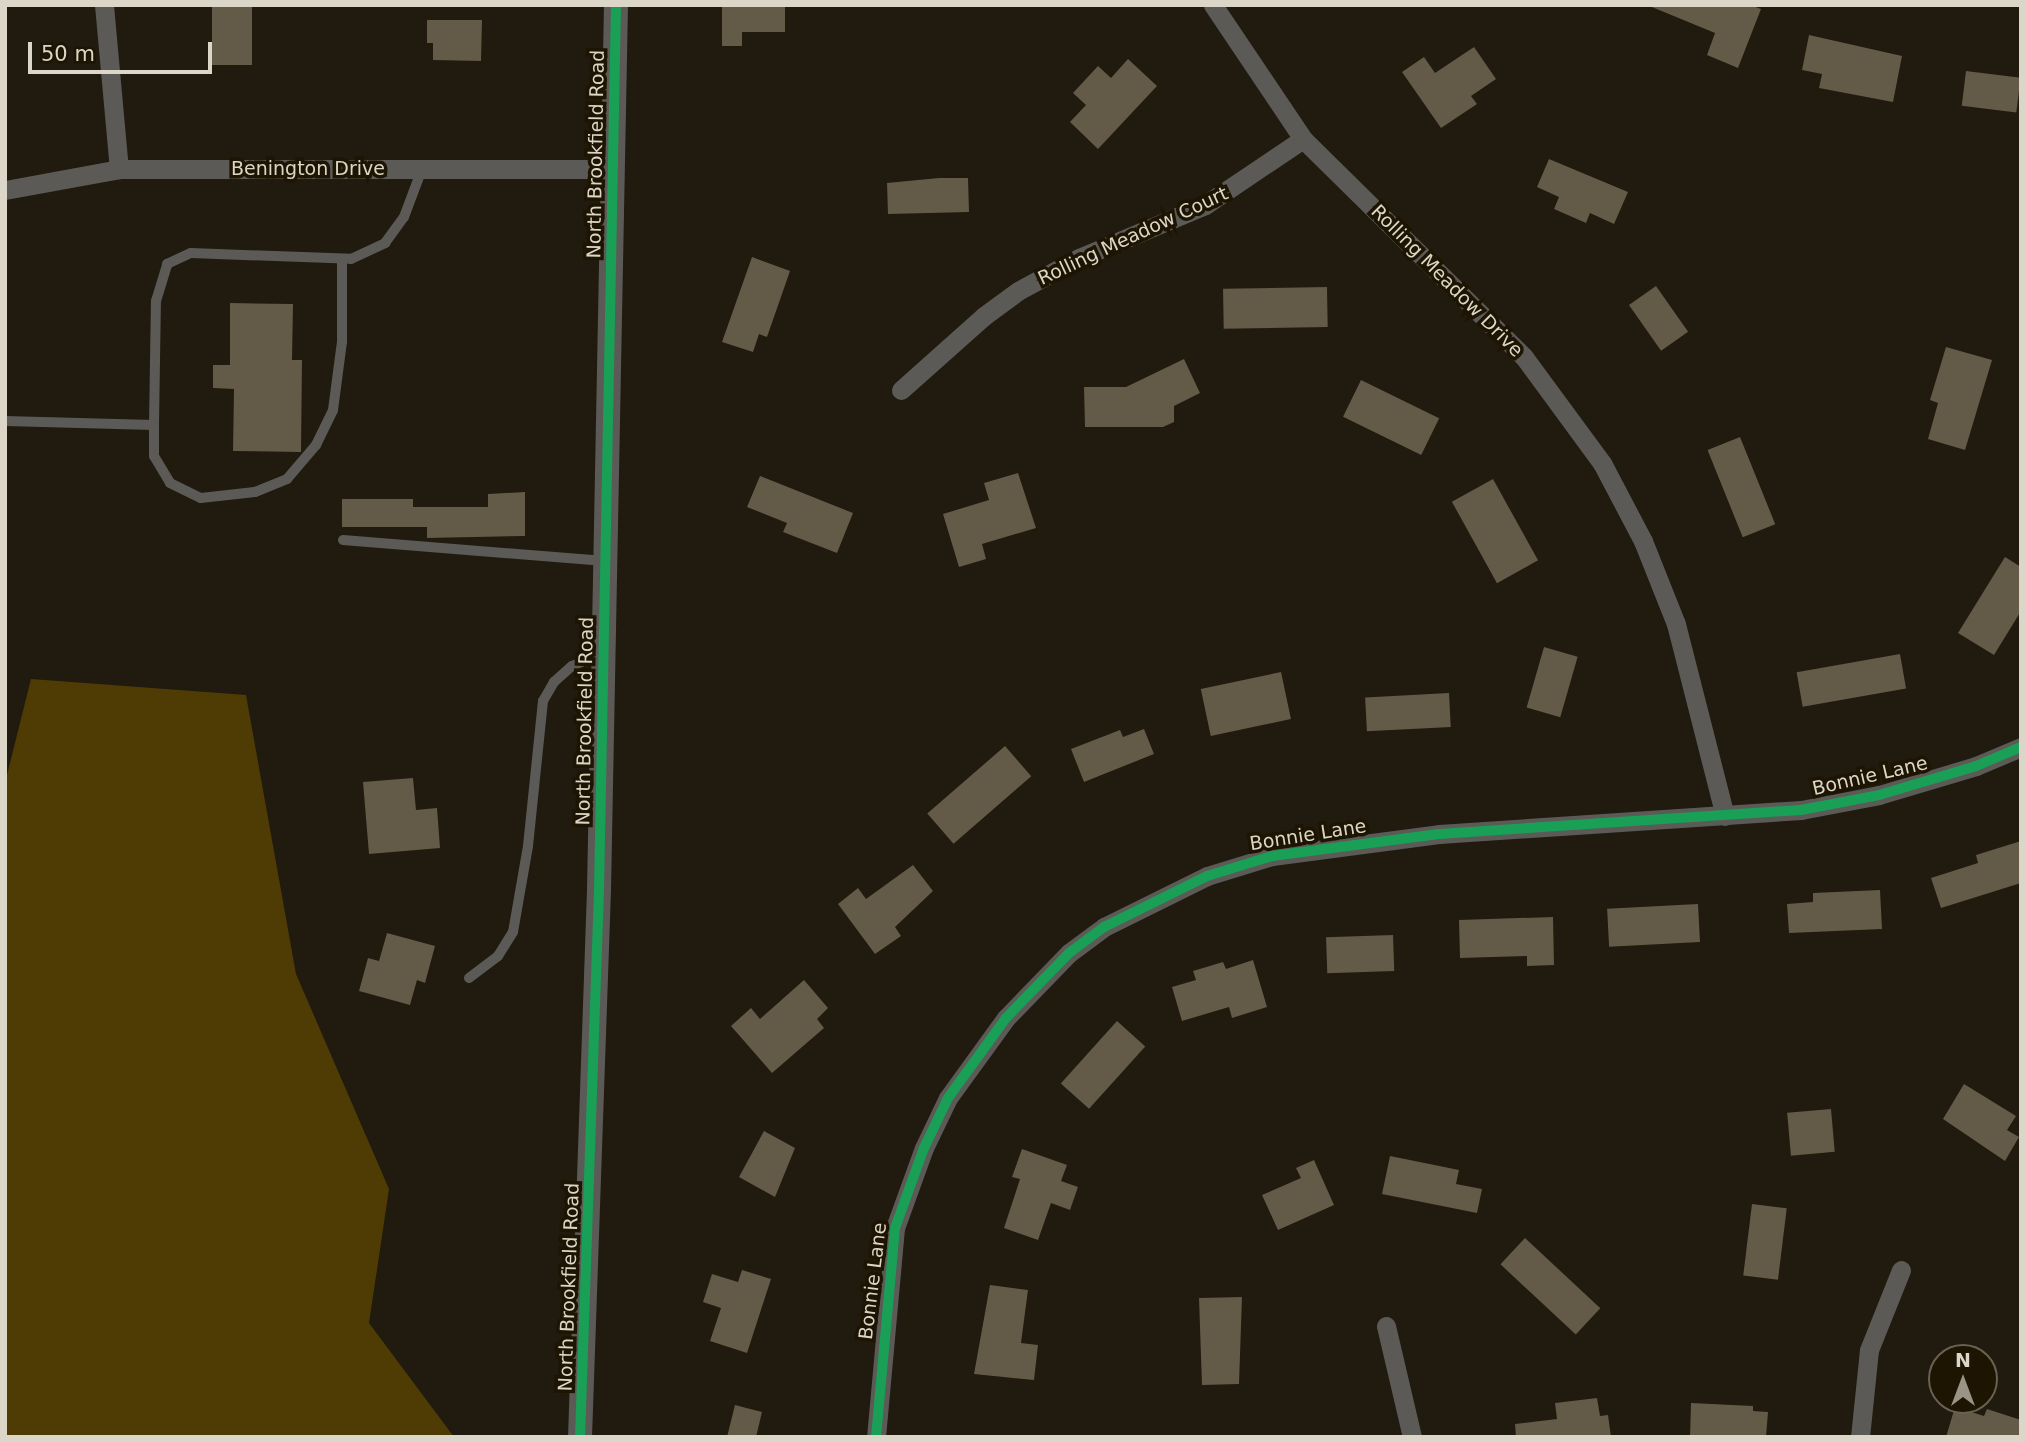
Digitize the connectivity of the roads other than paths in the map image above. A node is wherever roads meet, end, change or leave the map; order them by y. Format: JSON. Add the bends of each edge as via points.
{"nodes":[{"id":1,"x":104,"y":5,"type":"edge"},
{"id":2,"x":616,"y":5,"type":"edge"},
{"id":3,"x":1213,"y":5,"type":"edge"},
{"id":4,"x":1303,"y":139,"type":"junction"},
{"id":5,"x":118,"y":169,"type":"junction"},
{"id":6,"x":422,"y":169,"type":"junction"},
{"id":7,"x":613,"y":169,"type":"junction"},
{"id":8,"x":5,"y":190,"type":"edge"},
{"id":9,"x":342,"y":259,"type":"junction"},
{"id":10,"x":901,"y":390,"type":"dead end"},
{"id":11,"x":5,"y":421,"type":"edge"},
{"id":12,"x":154,"y":425,"type":"junction"},
{"id":13,"x":344,"y":540,"type":"dead end"},
{"id":14,"x":606,"y":561,"type":"junction"},
{"id":15,"x":604,"y":652,"type":"junction"},
{"id":16,"x":2021,"y":747,"type":"edge"},
{"id":17,"x":1725,"y":816,"type":"junction"},
{"id":18,"x":469,"y":978,"type":"dead end"},
{"id":19,"x":1901,"y":1270,"type":"dead end"},
{"id":20,"x":1387,"y":1326,"type":"dead end"},
{"id":21,"x":580,"y":1437,"type":"edge"},
{"id":22,"x":876,"y":1437,"type":"edge"},
{"id":23,"x":1412,"y":1437,"type":"edge"},
{"id":24,"x":1860,"y":1437,"type":"edge"}],
"edges":[{"from":1,"to":5,"type":"street"},
{"from":2,"to":7,"type":"street","name":"North Brookfield Road"},
{"from":3,"to":4,"type":"street","name":"Rolling Meadow Drive"},
{"from":4,"to":10,"type":"street","name":"Rolling Meadow Court","via":[[1205,205],[1079,258],[1018,291]]},
{"from":4,"to":17,"type":"street","name":"Rolling Meadow Drive","via":[[1524,356],[1602,463],[1643,541],[1685,649]]},
{"from":5,"to":6,"type":"street","name":"Benington Drive"},
{"from":5,"to":8,"type":"street","name":"Benington Drive"},
{"from":6,"to":7,"type":"street","name":"Benington Drive"},
{"from":6,"to":9,"type":"lane","via":[[404,217],[385,243]]},
{"from":7,"to":14,"type":"street","name":"North Brookfield Road"},
{"from":9,"to":12,"type":"lane","via":[[191,253],[167,264],[156,301]]},
{"from":9,"to":12,"type":"lane","via":[[342,342],[333,410],[316,444],[287,479],[255,492],[201,498],[170,483],[154,456]]},
{"from":11,"to":12,"type":"lane"},
{"from":13,"to":14,"type":"lane"},
{"from":14,"to":15,"type":"street","name":"North Brookfield Road"},
{"from":15,"to":18,"type":"lane","via":[[572,666],[542,701],[528,846],[513,932],[498,956]]},
{"from":15,"to":21,"type":"street","name":"North Brookfield Road"},
{"from":16,"to":17,"type":"street","name":"Bonnie Lane","via":[[1976,766],[1879,795],[1801,810]]},
{"from":17,"to":22,"type":"street","name":"Bonnie Lane","via":[[1439,834],[1307,849],[1207,876],[1104,927],[1069,953],[1006,1018],[948,1098],[924,1147],[895,1228]]},
{"from":19,"to":24,"type":"street","via":[[1869,1350]]},
{"from":20,"to":23,"type":"street"}]}
